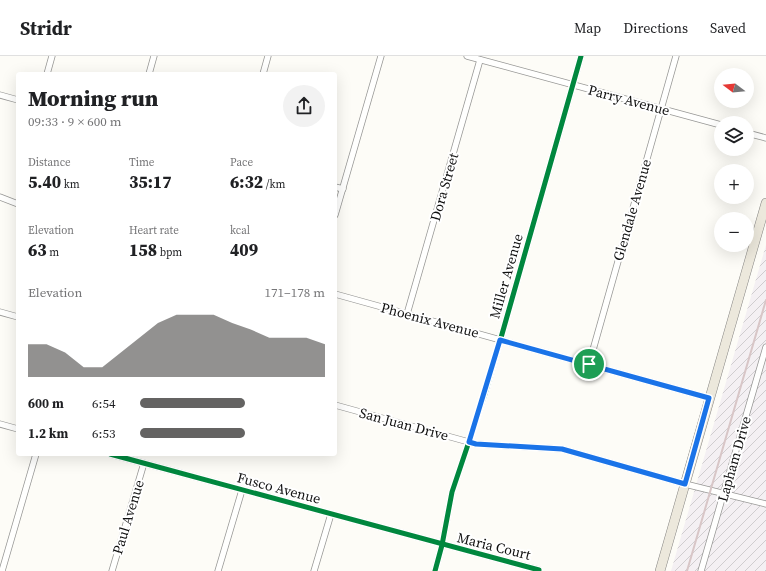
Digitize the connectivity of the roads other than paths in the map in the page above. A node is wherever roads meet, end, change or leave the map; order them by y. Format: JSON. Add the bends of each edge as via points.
{"nodes":[{"id":1,"x":52,"y":56,"type":"edge"},
{"id":2,"x":154,"y":56,"type":"edge"},
{"id":3,"x":268,"y":56,"type":"edge"},
{"id":4,"x":382,"y":56,"type":"edge"},
{"id":5,"x":467,"y":56,"type":"edge"},
{"id":6,"x":581,"y":56,"type":"edge"},
{"id":7,"x":676,"y":56,"type":"edge"},
{"id":8,"x":480,"y":60,"type":"junction"},
{"id":9,"x":48,"y":72,"type":"edge"},
{"id":10,"x":150,"y":72,"type":"edge"},
{"id":11,"x":264,"y":72,"type":"edge"},
{"id":12,"x":573,"y":85,"type":"junction"},
{"id":13,"x":0,"y":95,"type":"edge"},
{"id":14,"x":16,"y":99,"type":"edge"},
{"id":15,"x":661,"y":109,"type":"junction"},
{"id":16,"x":714,"y":123,"type":"edge"},
{"id":17,"x":754,"y":134,"type":"edge"},
{"id":18,"x":766,"y":138,"type":"edge"},
{"id":19,"x":337,"y":188,"type":"edge"},
{"id":20,"x":343,"y":189,"type":"junction"},
{"id":21,"x":0,"y":197,"type":"edge"},
{"id":22,"x":16,"y":203,"type":"edge"},
{"id":23,"x":766,"y":203,"type":"edge"},
{"id":24,"x":337,"y":208,"type":"edge"},
{"id":25,"x":337,"y":295,"type":"edge"},
{"id":26,"x":0,"y":312,"type":"edge"},
{"id":27,"x":407,"y":314,"type":"junction"},
{"id":28,"x":16,"y":316,"type":"edge"},
{"id":29,"x":500,"y":340,"type":"junction"},
{"id":30,"x":766,"y":347,"type":"edge"},
{"id":31,"x":589,"y":364,"type":"junction"},
{"id":32,"x":709,"y":398,"type":"junction"},
{"id":33,"x":337,"y":406,"type":"edge"},
{"id":34,"x":0,"y":424,"type":"edge"},
{"id":35,"x":16,"y":428,"type":"edge"},
{"id":36,"x":469,"y":442,"type":"junction"},
{"id":37,"x":35,"y":456,"type":"edge"},
{"id":38,"x":118,"y":456,"type":"edge"},
{"id":39,"x":144,"y":463,"type":"junction"},
{"id":40,"x":685,"y":484,"type":"junction"},
{"id":41,"x":242,"y":490,"type":"junction"},
{"id":42,"x":724,"y":492,"type":"junction"},
{"id":43,"x":766,"y":504,"type":"edge"},
{"id":44,"x":331,"y":514,"type":"junction"},
{"id":45,"x":442,"y":545,"type":"junction"},
{"id":46,"x":2,"y":571,"type":"edge"},
{"id":47,"x":112,"y":571,"type":"edge"},
{"id":48,"x":218,"y":571,"type":"edge"},
{"id":49,"x":314,"y":571,"type":"edge"},
{"id":50,"x":434,"y":571,"type":"edge"},
{"id":51,"x":538,"y":571,"type":"edge"},
{"id":52,"x":660,"y":571,"type":"edge"},
{"id":53,"x":701,"y":571,"type":"edge"}],
"edges":[{"from":1,"to":9,"type":"street"},
{"from":2,"to":10,"type":"street"},
{"from":3,"to":11,"type":"street"},
{"from":4,"to":20,"type":"street"},
{"from":5,"to":8,"type":"street","name":"Parry Avenue"},
{"from":6,"to":12,"type":"street","name":"Miller Avenue"},
{"from":7,"to":15,"type":"street","name":"Glendale Avenue"},
{"from":8,"to":12,"type":"street","name":"Parry Avenue"},
{"from":8,"to":27,"type":"street","name":"Dora Street"},
{"from":12,"to":15,"type":"street","name":"Parry Avenue"},
{"from":12,"to":29,"type":"street","name":"Miller Avenue"},
{"from":13,"to":14,"type":"street"},
{"from":15,"to":16,"type":"street","name":"Parry Avenue"},
{"from":15,"to":31,"type":"street","name":"Glendale Avenue"},
{"from":17,"to":18,"type":"street"},
{"from":19,"to":20,"type":"street"},
{"from":20,"to":24,"type":"street"},
{"from":21,"to":22,"type":"street"},
{"from":23,"to":32,"type":"main road"},
{"from":25,"to":27,"type":"street","name":"Phoenix Avenue"},
{"from":26,"to":28,"type":"street"},
{"from":27,"to":29,"type":"street","name":"Phoenix Avenue"},
{"from":29,"to":31,"type":"street","name":"Phoenix Avenue"},
{"from":29,"to":36,"type":"street","name":"Miller Avenue"},
{"from":30,"to":42,"type":"street","name":"Lapham Drive"},
{"from":31,"to":32,"type":"street","name":"Phoenix Avenue"},
{"from":32,"to":40,"type":"main road"},
{"from":33,"to":36,"type":"street","name":"San Juan Drive"},
{"from":34,"to":35,"type":"street"},
{"from":36,"to":40,"type":"street","name":"San Juan Drive","via":[[562,449]]},
{"from":36,"to":45,"type":"street","name":"Miller Avenue","via":[[452,492]]},
{"from":37,"to":46,"type":"street"},
{"from":38,"to":39,"type":"street","name":"Fusco Avenue"},
{"from":39,"to":41,"type":"street","name":"Fusco Avenue"},
{"from":39,"to":47,"type":"street","name":"Paul Avenue"},
{"from":40,"to":42,"type":"street","name":"San Juan Drive"},
{"from":40,"to":52,"type":"main road"},
{"from":41,"to":44,"type":"street","name":"Fusco Avenue"},
{"from":41,"to":48,"type":"street"},
{"from":42,"to":43,"type":"street","name":"San Juan Drive"},
{"from":42,"to":53,"type":"street","name":"Lapham Drive"},
{"from":44,"to":45,"type":"street","name":"Fusco Avenue"},
{"from":44,"to":49,"type":"street"},
{"from":45,"to":50,"type":"street","name":"Miller Avenue"},
{"from":45,"to":51,"type":"street","name":"Maria Court"}]}
